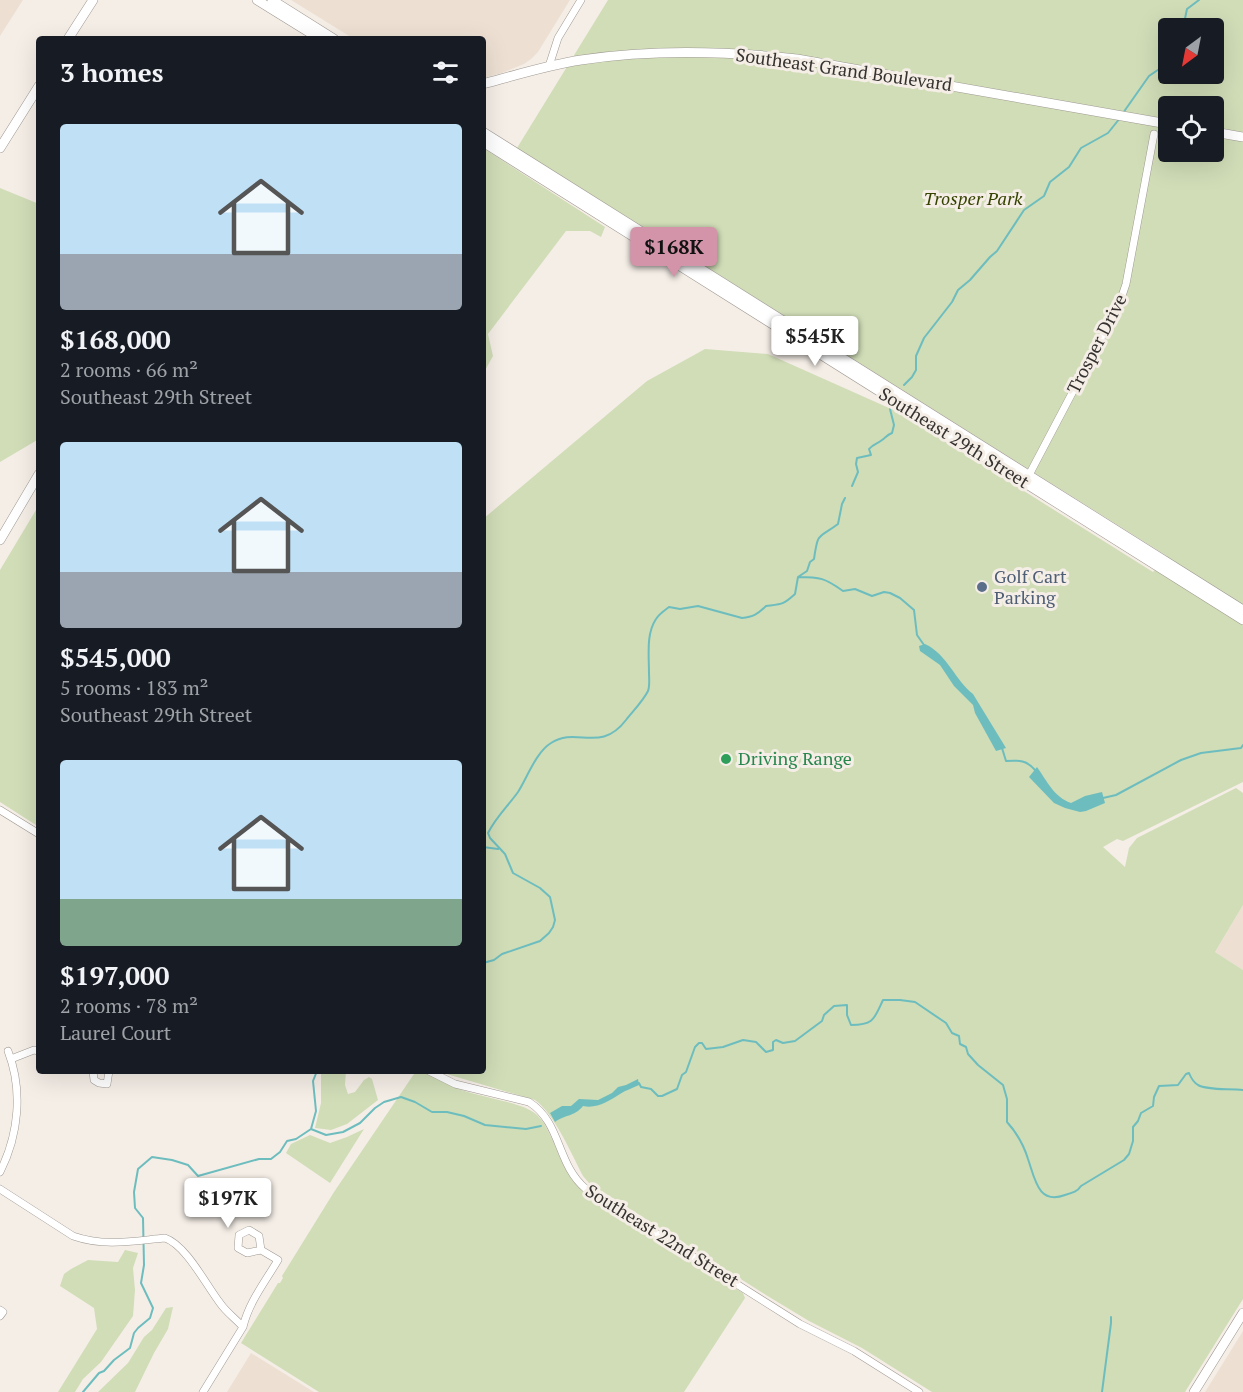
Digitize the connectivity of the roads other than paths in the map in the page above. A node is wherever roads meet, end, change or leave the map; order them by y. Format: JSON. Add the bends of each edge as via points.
{"nodes":[{"id":1,"x":93,"y":0,"type":"edge"},
{"id":2,"x":257,"y":0,"type":"edge"},
{"id":3,"x":272,"y":0,"type":"edge"},
{"id":4,"x":581,"y":0,"type":"edge"},
{"id":5,"x":316,"y":34,"type":"edge"},
{"id":6,"x":70,"y":36,"type":"edge"},
{"id":7,"x":549,"y":66,"type":"junction"},
{"id":8,"x":486,"y":83,"type":"edge"},
{"id":9,"x":36,"y":91,"type":"edge"},
{"id":10,"x":1158,"y":122,"type":"edge"},
{"id":11,"x":486,"y":134,"type":"edge"},
{"id":12,"x":1224,"y":134,"type":"edge"},
{"id":13,"x":1154,"y":135,"type":"dead end"},
{"id":14,"x":1243,"y":137,"type":"edge"},
{"id":15,"x":486,"y":144,"type":"edge"},
{"id":16,"x":0,"y":148,"type":"edge"},
{"id":17,"x":722,"y":287,"type":"junction"},
{"id":18,"x":36,"y":479,"type":"edge"},
{"id":19,"x":1027,"y":479,"type":"junction"},
{"id":20,"x":0,"y":540,"type":"edge"},
{"id":21,"x":1243,"y":610,"type":"edge"},
{"id":22,"x":1243,"y":620,"type":"edge"},
{"id":23,"x":0,"y":810,"type":"edge"},
{"id":24,"x":36,"y":832,"type":"edge"},
{"id":25,"x":36,"y":1050,"type":"edge"},
{"id":26,"x":8,"y":1051,"type":"dead end"},
{"id":27,"x":11,"y":1059,"type":"junction"},
{"id":28,"x":93,"y":1074,"type":"edge"},
{"id":29,"x":109,"y":1074,"type":"edge"},
{"id":30,"x":435,"y":1074,"type":"edge"},
{"id":31,"x":0,"y":1172,"type":"edge"},
{"id":32,"x":0,"y":1189,"type":"edge"},
{"id":33,"x":261,"y":1250,"type":"dead end"},
{"id":34,"x":0,"y":1310,"type":"edge"},
{"id":35,"x":1243,"y":1313,"type":"edge"},
{"id":36,"x":0,"y":1316,"type":"edge"},
{"id":37,"x":243,"y":1327,"type":"junction"},
{"id":38,"x":203,"y":1392,"type":"edge"},
{"id":39,"x":919,"y":1392,"type":"edge"},
{"id":40,"x":1194,"y":1392,"type":"edge"}],
"edges":[{"from":1,"to":6,"type":"main road"},
{"from":2,"to":5,"type":"main road"},
{"from":3,"to":5,"type":"main road"},
{"from":4,"to":7,"type":"street","via":[[558,38]]},
{"from":7,"to":8,"type":"main road","name":"Southeast Grand Boulevard"},
{"from":7,"to":10,"type":"main road","name":"Southeast Grand Boulevard","via":[[648,54],[759,55]]},
{"from":9,"to":16,"type":"main road"},
{"from":11,"to":17,"type":"main road","name":"Southeast 29th Street"},
{"from":12,"to":14,"type":"main road"},
{"from":13,"to":19,"type":"street","name":"Trosper Drive","via":[[1120,302]]},
{"from":15,"to":17,"type":"main road","name":"Southeast 29th Street"},
{"from":17,"to":19,"type":"main road","name":"Southeast 29th Street"},
{"from":18,"to":20,"type":"main road"},
{"from":19,"to":21,"type":"main road","name":"Southeast 29th Street"},
{"from":19,"to":22,"type":"main road","name":"Southeast 29th Street"},
{"from":23,"to":24,"type":"street"},
{"from":25,"to":27,"type":"street"},
{"from":26,"to":27,"type":"street"},
{"from":27,"to":31,"type":"street","via":[[18,1091],[16,1124]]},
{"from":28,"to":29,"type":"street","via":[[94,1080],[107,1084]]},
{"from":30,"to":39,"type":"street","name":"Southeast 22nd Street","via":[[455,1084],[529,1102],[546,1117],[570,1170],[586,1189],[800,1324],[855,1351]]},
{"from":32,"to":37,"type":"street","via":[[73,1236],[114,1243],[172,1240]]},
{"from":33,"to":37,"type":"street","via":[[278,1260],[250,1305]]},
{"from":34,"to":36,"type":"street"},
{"from":35,"to":40,"type":"main road"},
{"from":37,"to":38,"type":"street"}]}
